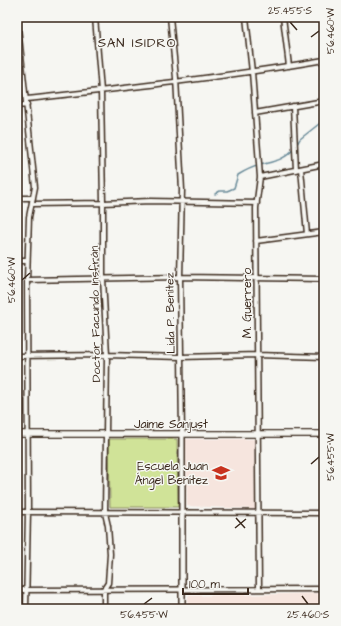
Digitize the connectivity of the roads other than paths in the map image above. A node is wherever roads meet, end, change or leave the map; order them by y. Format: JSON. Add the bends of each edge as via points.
{"nodes":[{"id":1,"x":17,"y":17,"type":"edge"},
{"id":2,"x":95,"y":17,"type":"edge"},
{"id":3,"x":170,"y":17,"type":"edge"},
{"id":4,"x":246,"y":17,"type":"edge"},
{"id":5,"x":283,"y":17,"type":"edge"},
{"id":6,"x":323,"y":20,"type":"edge"},
{"id":7,"x":324,"y":27,"type":"edge"},
{"id":8,"x":324,"y":60,"type":"edge"},
{"id":9,"x":289,"y":66,"type":"junction"},
{"id":10,"x":252,"y":72,"type":"junction"},
{"id":11,"x":176,"y":82,"type":"junction"},
{"id":12,"x":101,"y":91,"type":"junction"},
{"id":13,"x":27,"y":99,"type":"junction"},
{"id":14,"x":324,"y":100,"type":"edge"},
{"id":15,"x":27,"y":105,"type":"junction"},
{"id":16,"x":17,"y":106,"type":"edge"},
{"id":17,"x":293,"y":106,"type":"junction"},
{"id":18,"x":255,"y":113,"type":"junction"},
{"id":19,"x":324,"y":164,"type":"edge"},
{"id":20,"x":299,"y":169,"type":"junction"},
{"id":21,"x":260,"y":177,"type":"junction"},
{"id":22,"x":17,"y":198,"type":"edge"},
{"id":23,"x":33,"y":198,"type":"junction"},
{"id":24,"x":182,"y":202,"type":"junction"},
{"id":25,"x":103,"y":203,"type":"junction"},
{"id":26,"x":257,"y":203,"type":"junction"},
{"id":27,"x":32,"y":204,"type":"junction"},
{"id":28,"x":324,"y":232,"type":"edge"},
{"id":29,"x":307,"y":234,"type":"junction"},
{"id":30,"x":256,"y":242,"type":"junction"},
{"id":31,"x":17,"y":261,"type":"edge"},
{"id":32,"x":27,"y":261,"type":"junction"},
{"id":33,"x":180,"y":276,"type":"junction"},
{"id":34,"x":103,"y":278,"type":"junction"},
{"id":35,"x":257,"y":278,"type":"junction"},
{"id":36,"x":324,"y":279,"type":"edge"},
{"id":37,"x":27,"y":280,"type":"junction"},
{"id":38,"x":106,"y":355,"type":"junction"},
{"id":39,"x":257,"y":355,"type":"junction"},
{"id":40,"x":17,"y":356,"type":"edge"},
{"id":41,"x":27,"y":356,"type":"junction"},
{"id":42,"x":324,"y":356,"type":"edge"},
{"id":43,"x":181,"y":357,"type":"junction"},
{"id":44,"x":17,"y":434,"type":"edge"},
{"id":45,"x":27,"y":434,"type":"junction"},
{"id":46,"x":106,"y":434,"type":"junction"},
{"id":47,"x":257,"y":434,"type":"junction"},
{"id":48,"x":324,"y":434,"type":"edge"},
{"id":49,"x":182,"y":435,"type":"junction"},
{"id":50,"x":17,"y":512,"type":"edge"},
{"id":51,"x":28,"y":512,"type":"junction"},
{"id":52,"x":105,"y":513,"type":"junction"},
{"id":53,"x":183,"y":513,"type":"junction"},
{"id":54,"x":258,"y":513,"type":"junction"},
{"id":55,"x":324,"y":513,"type":"edge"},
{"id":56,"x":182,"y":589,"type":"junction"},
{"id":57,"x":259,"y":589,"type":"junction"},
{"id":58,"x":324,"y":589,"type":"edge"},
{"id":59,"x":17,"y":590,"type":"edge"},
{"id":60,"x":26,"y":590,"type":"junction"},
{"id":61,"x":104,"y":590,"type":"junction"},
{"id":62,"x":26,"y":609,"type":"edge"},
{"id":63,"x":104,"y":609,"type":"edge"},
{"id":64,"x":182,"y":609,"type":"edge"}],
"edges":[{"from":1,"to":13,"type":"street"},
{"from":2,"to":12,"type":"street","name":"Doctor Facundo Insfrán"},
{"from":3,"to":11,"type":"street","name":"Lida P. Benítez"},
{"from":4,"to":10,"type":"street","name":"M. Guerrero"},
{"from":5,"to":9,"type":"street"},
{"from":6,"to":7,"type":"street"},
{"from":8,"to":9,"type":"street"},
{"from":9,"to":10,"type":"street"},
{"from":10,"to":11,"type":"street"},
{"from":10,"to":18,"type":"street","name":"M. Guerrero"},
{"from":11,"to":12,"type":"street"},
{"from":11,"to":24,"type":"street","name":"Lida P. Benítez"},
{"from":12,"to":13,"type":"street"},
{"from":12,"to":25,"type":"street","name":"Doctor Facundo Insfrán"},
{"from":13,"to":15,"type":"street"},
{"from":14,"to":17,"type":"street"},
{"from":15,"to":16,"type":"street"},
{"from":15,"to":23,"type":"street","via":[[35,187]]},
{"from":17,"to":18,"type":"street"},
{"from":17,"to":20,"type":"street"},
{"from":18,"to":21,"type":"street","name":"M. Guerrero"},
{"from":19,"to":20,"type":"street"},
{"from":20,"to":21,"type":"street"},
{"from":20,"to":29,"type":"street"},
{"from":21,"to":26,"type":"street","name":"M. Guerrero"},
{"from":22,"to":23,"type":"street"},
{"from":23,"to":27,"type":"street"},
{"from":24,"to":25,"type":"street"},
{"from":24,"to":26,"type":"street"},
{"from":24,"to":33,"type":"street","name":"Lida P. Benítez"},
{"from":25,"to":27,"type":"street"},
{"from":25,"to":34,"type":"street","name":"Doctor Facundo Insfrán"},
{"from":26,"to":30,"type":"street","name":"M. Guerrero"},
{"from":27,"to":32,"type":"street"},
{"from":28,"to":29,"type":"street"},
{"from":29,"to":30,"type":"street"},
{"from":30,"to":35,"type":"street","name":"M. Guerrero"},
{"from":31,"to":32,"type":"street"},
{"from":32,"to":37,"type":"street"},
{"from":33,"to":34,"type":"street"},
{"from":33,"to":35,"type":"street"},
{"from":33,"to":43,"type":"street","name":"Lida P. Benítez"},
{"from":34,"to":37,"type":"street"},
{"from":34,"to":38,"type":"street","name":"Doctor Facundo Insfrán"},
{"from":35,"to":36,"type":"street"},
{"from":35,"to":39,"type":"street","name":"M. Guerrero"},
{"from":37,"to":41,"type":"street"},
{"from":38,"to":41,"type":"street"},
{"from":38,"to":43,"type":"street"},
{"from":38,"to":46,"type":"street","name":"Doctor Facundo Insfrán"},
{"from":39,"to":42,"type":"street"},
{"from":39,"to":43,"type":"street"},
{"from":39,"to":47,"type":"street","name":"M. Guerrero"},
{"from":40,"to":41,"type":"street"},
{"from":41,"to":45,"type":"street"},
{"from":43,"to":49,"type":"street","name":"Lida P. Benítez"},
{"from":44,"to":45,"type":"main road","name":"Jaime Sanjust"},
{"from":45,"to":46,"type":"main road","name":"Jaime Sanjust"},
{"from":45,"to":51,"type":"street"},
{"from":46,"to":49,"type":"main road","name":"Jaime Sanjust"},
{"from":46,"to":52,"type":"street","name":"Doctor Facundo Insfrán"},
{"from":47,"to":48,"type":"main road","name":"Jaime Sanjust"},
{"from":47,"to":49,"type":"main road","name":"Jaime Sanjust"},
{"from":47,"to":54,"type":"street","name":"M. Guerrero"},
{"from":49,"to":53,"type":"street","name":"Lida P. Benítez"},
{"from":50,"to":51,"type":"street"},
{"from":51,"to":52,"type":"street"},
{"from":51,"to":60,"type":"street"},
{"from":52,"to":53,"type":"street"},
{"from":52,"to":61,"type":"street","name":"Doctor Facundo Insfrán","via":[[110,554],[108,583]]},
{"from":53,"to":54,"type":"street"},
{"from":53,"to":56,"type":"street","name":"Lida P. Benítez"},
{"from":54,"to":55,"type":"street"},
{"from":54,"to":57,"type":"street","name":"M. Guerrero"},
{"from":56,"to":57,"type":"street"},
{"from":56,"to":61,"type":"street"},
{"from":56,"to":64,"type":"street","name":"Lida P. Benítez"},
{"from":57,"to":58,"type":"street"},
{"from":59,"to":60,"type":"street"},
{"from":60,"to":61,"type":"street"},
{"from":60,"to":62,"type":"street"},
{"from":61,"to":63,"type":"street","name":"Doctor Facundo Insfrán"}]}
